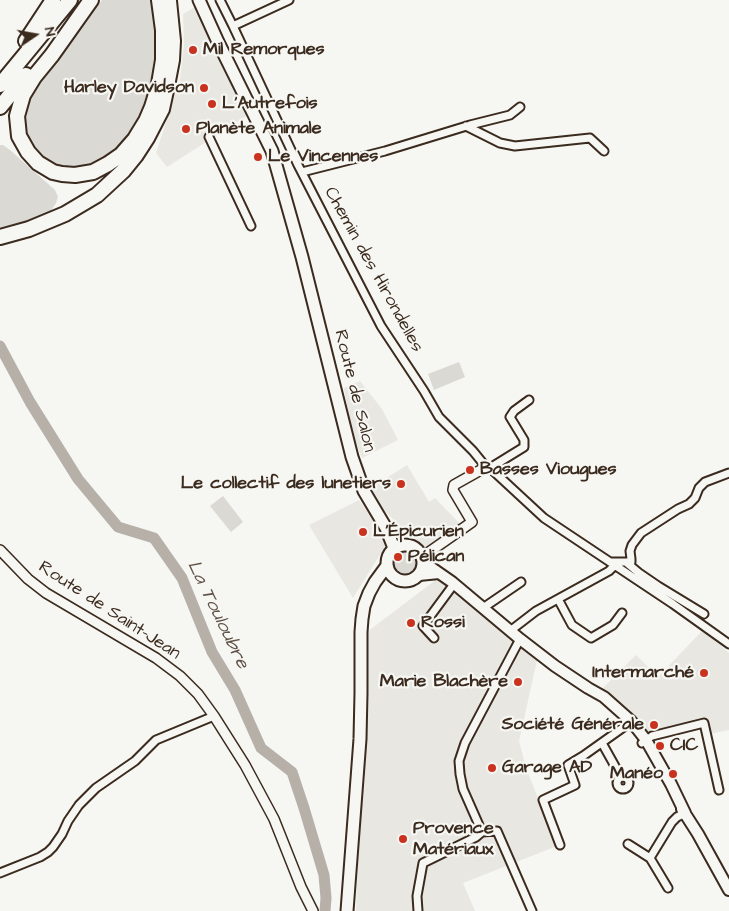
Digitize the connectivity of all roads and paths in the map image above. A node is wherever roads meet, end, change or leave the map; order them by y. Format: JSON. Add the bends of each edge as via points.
{"nodes":[{"id":1,"x":53,"y":0,"type":"edge"},
{"id":2,"x":70,"y":0,"type":"edge"},
{"id":3,"x":89,"y":0,"type":"edge"},
{"id":4,"x":160,"y":0,"type":"edge"},
{"id":5,"x":169,"y":0,"type":"edge"},
{"id":6,"x":220,"y":0,"type":"edge"},
{"id":7,"x":289,"y":0,"type":"edge"},
{"id":8,"x":201,"y":4,"type":"edge"},
{"id":9,"x":234,"y":26,"type":"junction"},
{"id":10,"x":0,"y":74,"type":"edge"},
{"id":11,"x":0,"y":85,"type":"edge"},
{"id":12,"x":263,"y":103,"type":"junction"},
{"id":13,"x":0,"y":107,"type":"edge"},
{"id":14,"x":520,"y":107,"type":"dead end"},
{"id":15,"x":466,"y":126,"type":"junction"},
{"id":16,"x":209,"y":137,"type":"dead end"},
{"id":17,"x":604,"y":151,"type":"dead end"},
{"id":18,"x":302,"y":172,"type":"junction"},
{"id":19,"x":293,"y":221,"type":"junction"},
{"id":20,"x":251,"y":226,"type":"dead end"},
{"id":21,"x":0,"y":237,"type":"edge"},
{"id":22,"x":529,"y":400,"type":"dead end"},
{"id":23,"x":488,"y":468,"type":"junction"},
{"id":24,"x":729,"y":473,"type":"edge"},
{"id":25,"x":398,"y":546,"type":"junction"},
{"id":26,"x":0,"y":550,"type":"edge"},
{"id":27,"x":627,"y":563,"type":"junction"},
{"id":28,"x":613,"y":564,"type":"junction"},
{"id":29,"x":421,"y":565,"type":"junction"},
{"id":30,"x":389,"y":571,"type":"junction"},
{"id":31,"x":522,"y":582,"type":"dead end"},
{"id":32,"x":454,"y":584,"type":"junction"},
{"id":33,"x":558,"y":599,"type":"junction"},
{"id":34,"x":483,"y":608,"type":"junction"},
{"id":35,"x":622,"y":613,"type":"dead end"},
{"id":36,"x":704,"y":614,"type":"dead end"},
{"id":37,"x":510,"y":631,"type":"junction"},
{"id":38,"x":434,"y":638,"type":"dead end"},
{"id":39,"x":520,"y":639,"type":"junction"},
{"id":40,"x":729,"y":644,"type":"edge"},
{"id":41,"x":588,"y":688,"type":"junction"},
{"id":42,"x":214,"y":716,"type":"junction"},
{"id":43,"x":628,"y":724,"type":"junction"},
{"id":44,"x":644,"y":742,"type":"junction"},
{"id":45,"x":602,"y":743,"type":"junction"},
{"id":46,"x":621,"y":777,"type":"dead end"},
{"id":47,"x":719,"y":790,"type":"dead end"},
{"id":48,"x":685,"y":813,"type":"junction"},
{"id":49,"x":482,"y":832,"type":"junction"},
{"id":50,"x":628,"y":844,"type":"dead end"},
{"id":51,"x":560,"y":845,"type":"dead end"},
{"id":52,"x":650,"y":858,"type":"junction"},
{"id":53,"x":0,"y":873,"type":"edge"},
{"id":54,"x":668,"y":888,"type":"dead end"},
{"id":55,"x":729,"y":890,"type":"edge"},
{"id":56,"x":347,"y":910,"type":"edge"},
{"id":57,"x":313,"y":911,"type":"edge"},
{"id":58,"x":418,"y":911,"type":"edge"},
{"id":59,"x":532,"y":911,"type":"edge"}],
"edges":[{"from":1,"to":10,"type":"highway"},
{"from":2,"to":11,"type":"highway"},
{"from":3,"to":4,"type":"highway","via":[[22,95],[17,116],[19,136],[28,152],[53,172],[93,172],[120,155],[135,139],[152,107],[159,84],[164,45]]},
{"from":3,"to":13,"type":"highway"},
{"from":5,"to":21,"type":"highway","via":[[173,41],[168,86],[162,109],[136,155],[97,195],[81,205]]},
{"from":6,"to":9,"type":"street","name":"Chemin des Hirondelles"},
{"from":7,"to":9,"type":"street"},
{"from":8,"to":12,"type":"main road"},
{"from":8,"to":19,"type":"main road","via":[[267,140]]},
{"from":9,"to":12,"type":"street","name":"Chemin des Hirondelles"},
{"from":12,"to":18,"type":"street","name":"Chemin des Hirondelles"},
{"from":12,"to":19,"type":"main road","via":[[282,160]]},
{"from":14,"to":15,"type":"street","via":[[510,115]]},
{"from":15,"to":17,"type":"street","via":[[500,143],[515,146],[590,138]]},
{"from":15,"to":18,"type":"street"},
{"from":16,"to":20,"type":"street"},
{"from":18,"to":23,"type":"street","name":"Chemin des Hirondelles","via":[[381,326],[439,417]]},
{"from":19,"to":25,"type":"main road","name":"Route de Salon","via":[[352,457],[364,491]]},
{"from":22,"to":23,"type":"street","via":[[510,417],[524,440],[524,447]]},
{"from":23,"to":28,"type":"street","name":"Chemin des Hirondelles","via":[[544,518]]},
{"from":23,"to":29,"type":"street","via":[[454,484],[453,490],[472,522]]},
{"from":24,"to":27,"type":"street","via":[[705,482],[689,504],[641,533],[632,545],[631,562]]},
{"from":25,"to":29,"type":"main road","via":[[415,548]]},
{"from":25,"to":30,"type":"main road","via":[[387,556]]},
{"from":26,"to":42,"type":"street","name":"Route de Saint-Jean","via":[[46,593],[156,658],[180,676]]},
{"from":27,"to":28,"type":"street"},
{"from":27,"to":36,"type":"street"},
{"from":28,"to":33,"type":"street","via":[[609,571]]},
{"from":28,"to":40,"type":"street","name":"Chemin des Hirondelles"},
{"from":29,"to":30,"type":"main road","via":[[414,579],[408,581],[396,580]]},
{"from":29,"to":32,"type":"main road","via":[[429,566]]},
{"from":30,"to":56,"type":"main road","via":[[375,582],[364,606],[360,738]]},
{"from":31,"to":34,"type":"street"},
{"from":32,"to":34,"type":"main road"},
{"from":32,"to":38,"type":"street","via":[[423,626]]},
{"from":33,"to":35,"type":"street","via":[[572,625],[591,638],[613,625]]},
{"from":33,"to":37,"type":"street"},
{"from":34,"to":37,"type":"main road"},
{"from":37,"to":39,"type":"main road"},
{"from":39,"to":41,"type":"main road"},
{"from":39,"to":49,"type":"street","via":[[459,761],[463,789]]},
{"from":41,"to":43,"type":"main road"},
{"from":41,"to":44,"type":"main road","via":[[604,697],[631,721]]},
{"from":42,"to":53,"type":"street","via":[[156,740],[135,761],[85,799],[53,848],[40,857]]},
{"from":42,"to":57,"type":"street","name":"Route de Saint-Jean","via":[[274,819],[300,887]]},
{"from":43,"to":44,"type":"main road"},
{"from":43,"to":45,"type":"street"},
{"from":44,"to":47,"type":"street","via":[[652,736],[704,724]]},
{"from":44,"to":48,"type":"main road"},
{"from":45,"to":46,"type":"street"},
{"from":45,"to":51,"type":"street","via":[[568,765],[575,785],[544,800]]},
{"from":48,"to":52,"type":"street","via":[[672,822]]},
{"from":48,"to":55,"type":"main road"},
{"from":49,"to":58,"type":"street","via":[[423,863],[417,896]]},
{"from":49,"to":59,"type":"street","via":[[497,831]]},
{"from":50,"to":52,"type":"street"},
{"from":52,"to":54,"type":"street"}]}
